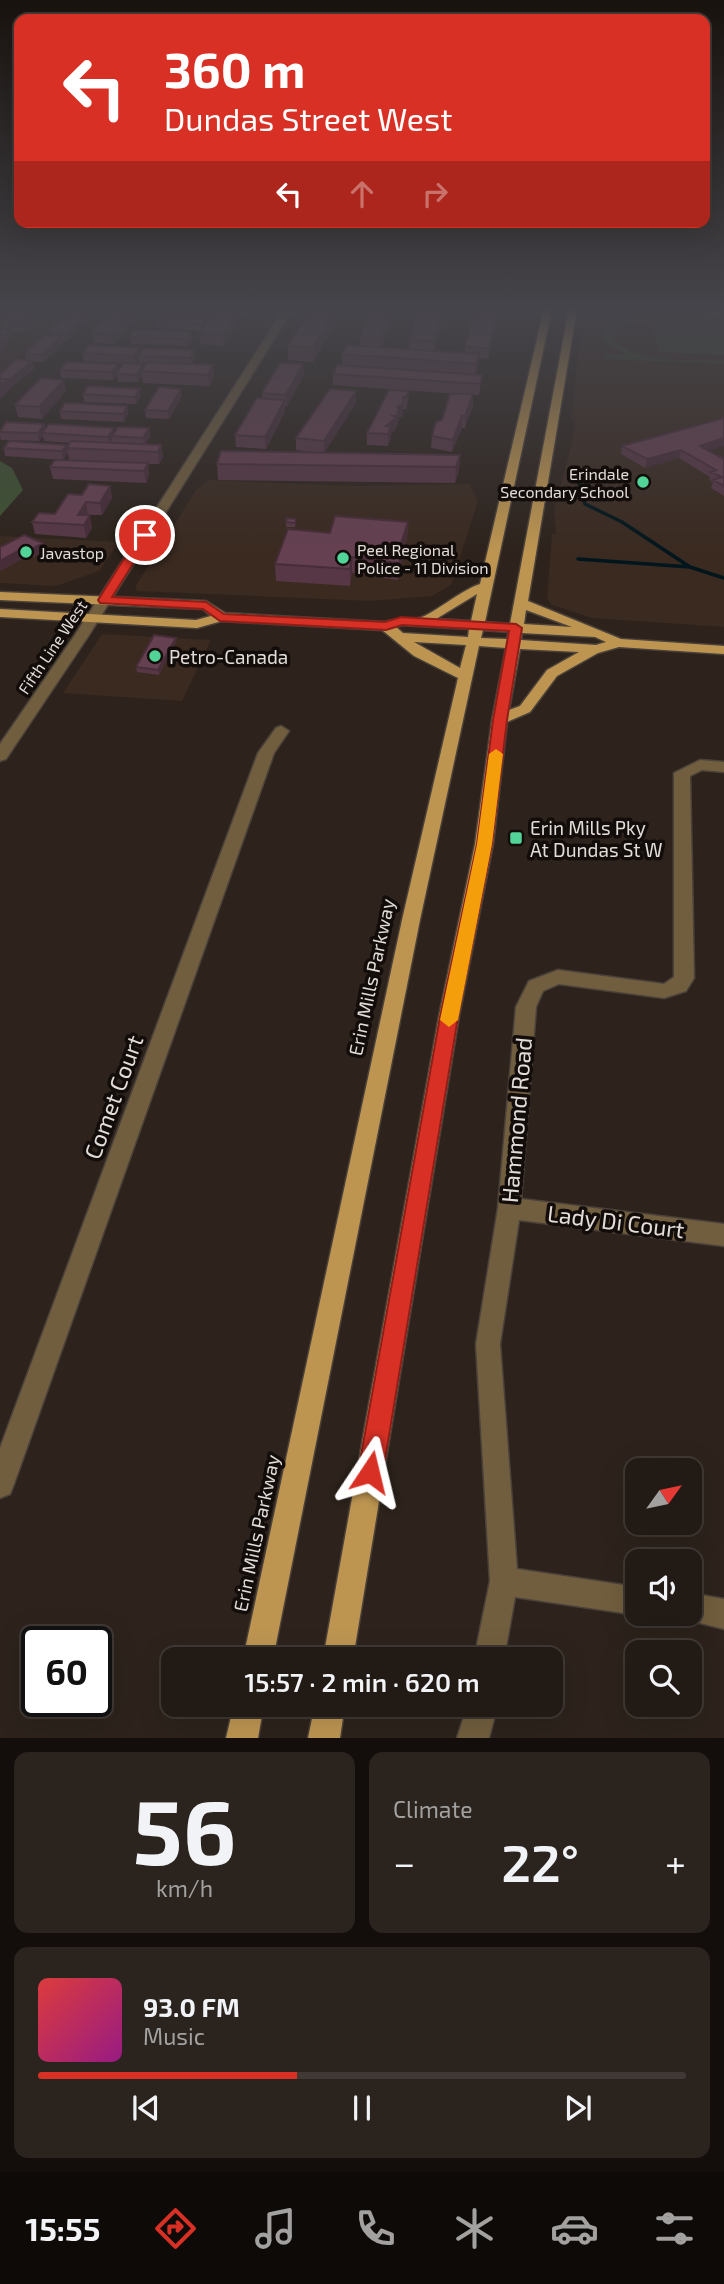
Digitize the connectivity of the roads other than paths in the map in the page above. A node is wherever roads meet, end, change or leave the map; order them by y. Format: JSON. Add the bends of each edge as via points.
{"nodes":[{"id":1,"x":237,"y":390,"type":"edge"},
{"id":2,"x":530,"y":390,"type":"edge"},
{"id":3,"x":559,"y":390,"type":"edge"},
{"id":4,"x":487,"y":586,"type":"junction"},
{"id":5,"x":0,"y":596,"type":"edge"},
{"id":6,"x":104,"y":600,"type":"junction"},
{"id":7,"x":521,"y":603,"type":"junction"},
{"id":8,"x":0,"y":613,"type":"edge"},
{"id":9,"x":220,"y":617,"type":"junction"},
{"id":10,"x":93,"y":618,"type":"junction"},
{"id":11,"x":422,"y":622,"type":"junction"},
{"id":12,"x":386,"y":626,"type":"junction"},
{"id":13,"x":480,"y":626,"type":"junction"},
{"id":14,"x":516,"y":628,"type":"junction"},
{"id":15,"x":598,"y":634,"type":"junction"},
{"id":16,"x":400,"y":637,"type":"junction"},
{"id":17,"x":476,"y":642,"type":"junction"},
{"id":18,"x":618,"y":643,"type":"junction"},
{"id":19,"x":513,"y":644,"type":"junction"},
{"id":20,"x":597,"y":649,"type":"junction"},
{"id":21,"x":724,"y":650,"type":"edge"},
{"id":22,"x":467,"y":677,"type":"junction"},
{"id":23,"x":500,"y":720,"type":"junction"},
{"id":24,"x":281,"y":731,"type":"dead end"},
{"id":25,"x":0,"y":755,"type":"edge"},
{"id":26,"x":724,"y":767,"type":"edge"},
{"id":27,"x":509,"y":1208,"type":"junction"},
{"id":28,"x":724,"y":1235,"type":"edge"},
{"id":29,"x":0,"y":1484,"type":"edge"},
{"id":30,"x":504,"y":1581,"type":"junction"},
{"id":31,"x":625,"y":1599,"type":"edge"},
{"id":32,"x":702,"y":1610,"type":"edge"},
{"id":33,"x":724,"y":1614,"type":"edge"},
{"id":34,"x":260,"y":1647,"type":"edge"},
{"id":35,"x":340,"y":1647,"type":"edge"},
{"id":36,"x":491,"y":1647,"type":"edge"},
{"id":37,"x":246,"y":1717,"type":"edge"},
{"id":38,"x":328,"y":1717,"type":"edge"},
{"id":39,"x":479,"y":1717,"type":"edge"},
{"id":40,"x":242,"y":1738,"type":"edge"},
{"id":41,"x":324,"y":1738,"type":"edge"},
{"id":42,"x":473,"y":1738,"type":"edge"}],
"edges":[{"from":1,"to":6,"type":"street","name":"Fifth Line West"},
{"from":2,"to":4,"type":"main road","name":"Erin Mills Parkway"},
{"from":3,"to":7,"type":"main road"},
{"from":4,"to":11,"type":"main road","via":[[463,593]]},
{"from":4,"to":13,"type":"main road","name":"Erin Mills Parkway"},
{"from":5,"to":6,"type":"main road"},
{"from":6,"to":9,"type":"main road","via":[[206,605]]},
{"from":6,"to":10,"type":"street","name":"Fifth Line West"},
{"from":7,"to":14,"type":"main road"},
{"from":7,"to":15,"type":"main road"},
{"from":8,"to":10,"type":"main road"},
{"from":9,"to":10,"type":"main road","via":[[197,624]]},
{"from":9,"to":12,"type":"main road"},
{"from":10,"to":25,"type":"street","name":"Fifth Line West"},
{"from":11,"to":12,"type":"main road"},
{"from":11,"to":13,"type":"main road"},
{"from":12,"to":16,"type":"main road"},
{"from":13,"to":14,"type":"main road"},
{"from":13,"to":17,"type":"main road","name":"Erin Mills Parkway"},
{"from":14,"to":15,"type":"main road"},
{"from":14,"to":19,"type":"main road"},
{"from":15,"to":18,"type":"main road"},
{"from":16,"to":17,"type":"main road"},
{"from":16,"to":22,"type":"main road","via":[[419,653]]},
{"from":17,"to":19,"type":"main road"},
{"from":17,"to":22,"type":"main road","name":"Erin Mills Parkway"},
{"from":18,"to":20,"type":"main road"},
{"from":18,"to":21,"type":"main road"},
{"from":19,"to":20,"type":"main road"},
{"from":19,"to":23,"type":"main road"},
{"from":20,"to":23,"type":"main road","via":[[552,673],[525,709]]},
{"from":22,"to":34,"type":"main road","name":"Erin Mills Parkway","via":[[411,920]]},
{"from":23,"to":35,"type":"main road","via":[[484,844],[449,1017]]},
{"from":24,"to":29,"type":"street","name":"Comet Court","via":[[265,753]]},
{"from":26,"to":27,"type":"street","name":"Hammond Road","via":[[700,765],[682,773],[684,978],[679,986],[664,991],[558,977],[530,992]]},
{"from":27,"to":28,"type":"street","name":"Lady Di Court"},
{"from":27,"to":30,"type":"street","name":"Hammond Road","via":[[488,1344]]},
{"from":30,"to":31,"type":"street"},
{"from":30,"to":36,"type":"street","name":"Hammond Road"},
{"from":32,"to":33,"type":"street"},
{"from":37,"to":40,"type":"main road"},
{"from":38,"to":41,"type":"main road"},
{"from":39,"to":42,"type":"street"}]}
